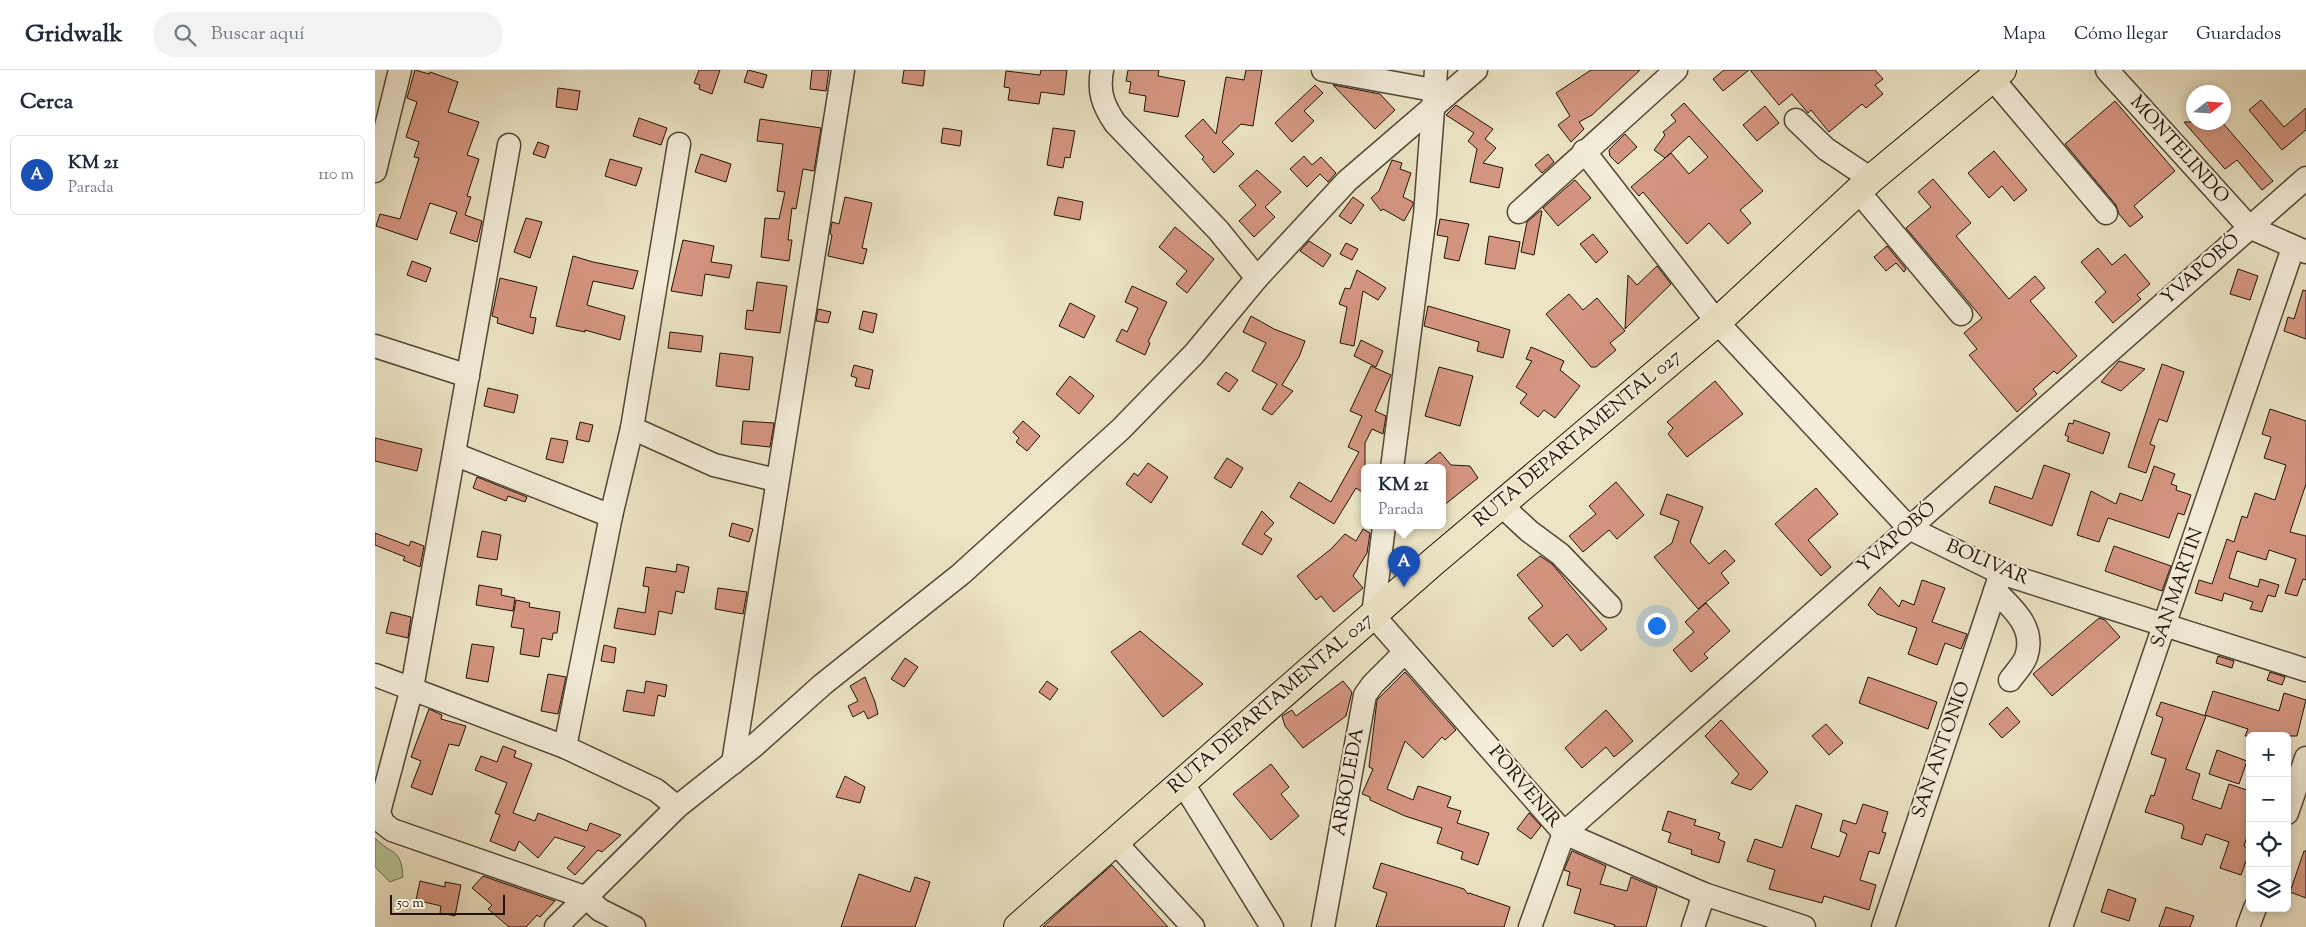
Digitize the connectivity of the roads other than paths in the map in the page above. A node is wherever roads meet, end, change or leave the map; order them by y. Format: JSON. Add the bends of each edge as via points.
{"nodes":[{"id":1,"x":400,"y":70,"type":"edge"},
{"id":2,"x":842,"y":70,"type":"edge"},
{"id":3,"x":1102,"y":70,"type":"edge"},
{"id":4,"x":1323,"y":70,"type":"edge"},
{"id":5,"x":1476,"y":70,"type":"edge"},
{"id":6,"x":1676,"y":70,"type":"edge"},
{"id":7,"x":2107,"y":70,"type":"edge"},
{"id":8,"x":1997,"y":74,"type":"edge"},
{"id":9,"x":1434,"y":89,"type":"edge"},
{"id":10,"x":1796,"y":120,"type":"dead end"},
{"id":11,"x":679,"y":144,"type":"dead end"},
{"id":12,"x":509,"y":145,"type":"dead end"},
{"id":13,"x":1585,"y":151,"type":"junction"},
{"id":14,"x":376,"y":161,"type":"edge"},
{"id":15,"x":2306,"y":178,"type":"edge"},
{"id":16,"x":1864,"y":185,"type":"junction"},
{"id":17,"x":1519,"y":212,"type":"dead end"},
{"id":18,"x":2106,"y":213,"type":"dead end"},
{"id":19,"x":2249,"y":227,"type":"junction"},
{"id":20,"x":2299,"y":250,"type":"edge"},
{"id":21,"x":1257,"y":278,"type":"junction"},
{"id":22,"x":1961,"y":314,"type":"dead end"},
{"id":23,"x":1717,"y":322,"type":"junction"},
{"id":24,"x":375,"y":346,"type":"edge"},
{"id":25,"x":468,"y":376,"type":"junction"},
{"id":26,"x":633,"y":428,"type":"junction"},
{"id":27,"x":454,"y":454,"type":"junction"},
{"id":28,"x":1393,"y":464,"type":"edge"},
{"id":29,"x":776,"y":480,"type":"junction"},
{"id":30,"x":1501,"y":504,"type":"junction"},
{"id":31,"x":611,"y":516,"type":"junction"},
{"id":32,"x":1909,"y":528,"type":"junction"},
{"id":33,"x":1384,"y":529,"type":"edge"},
{"id":34,"x":1998,"y":582,"type":"junction"},
{"id":35,"x":1610,"y":606,"type":"dead end"},
{"id":36,"x":1373,"y":615,"type":"junction"},
{"id":37,"x":2165,"y":626,"type":"junction"},
{"id":38,"x":1405,"y":652,"type":"junction"},
{"id":39,"x":2306,"y":670,"type":"edge"},
{"id":40,"x":375,"y":674,"type":"edge"},
{"id":41,"x":2010,"y":680,"type":"dead end"},
{"id":42,"x":412,"y":688,"type":"junction"},
{"id":43,"x":565,"y":747,"type":"junction"},
{"id":44,"x":2306,"y":758,"type":"edge"},
{"id":45,"x":733,"y":763,"type":"junction"},
{"id":46,"x":1182,"y":782,"type":"junction"},
{"id":47,"x":2291,"y":801,"type":"edge"},
{"id":48,"x":677,"y":807,"type":"junction"},
{"id":49,"x":1564,"y":833,"type":"junction"},
{"id":50,"x":1115,"y":842,"type":"junction"},
{"id":51,"x":1704,"y":894,"type":"junction"},
{"id":52,"x":587,"y":898,"type":"junction"},
{"id":53,"x":2254,"y":912,"type":"edge"},
{"id":54,"x":556,"y":927,"type":"edge"},
{"id":55,"x":634,"y":927,"type":"edge"},
{"id":56,"x":1018,"y":927,"type":"edge"},
{"id":57,"x":1193,"y":927,"type":"edge"},
{"id":58,"x":1272,"y":927,"type":"edge"},
{"id":59,"x":1323,"y":927,"type":"edge"},
{"id":60,"x":1530,"y":927,"type":"edge"},
{"id":61,"x":1693,"y":927,"type":"edge"},
{"id":62,"x":1804,"y":927,"type":"edge"},
{"id":63,"x":1883,"y":927,"type":"edge"},
{"id":64,"x":2061,"y":927,"type":"edge"},
{"id":65,"x":2248,"y":927,"type":"edge"}],
"edges":[{"from":1,"to":14,"type":"street"},
{"from":2,"to":29,"type":"street"},
{"from":3,"to":21,"type":"street","via":[[1099,84],[1103,105],[1115,123],[1217,230]]},
{"from":4,"to":9,"type":"street"},
{"from":5,"to":9,"type":"street"},
{"from":6,"to":13,"type":"street"},
{"from":7,"to":19,"type":"street","name":"MONTELINDO"},
{"from":8,"to":16,"type":"main road","name":"RUTA DEPARTAMENTAL 027"},
{"from":8,"to":18,"type":"street"},
{"from":9,"to":21,"type":"street"},
{"from":9,"to":28,"type":"street","via":[[1425,215]]},
{"from":10,"to":16,"type":"street"},
{"from":11,"to":26,"type":"street"},
{"from":12,"to":25,"type":"street"},
{"from":13,"to":17,"type":"street"},
{"from":13,"to":23,"type":"street","name":"BOLIVAR"},
{"from":15,"to":19,"type":"street","name":"YVAPOBÓ"},
{"from":16,"to":22,"type":"street"},
{"from":16,"to":23,"type":"main road","name":"RUTA DEPARTAMENTAL 027"},
{"from":19,"to":20,"type":"street","name":"MONTELINDO"},
{"from":19,"to":32,"type":"street","name":"YVAPOBÓ"},
{"from":20,"to":37,"type":"street","name":"SAN MARTIN"},
{"from":21,"to":45,"type":"street","via":[[1194,354],[1121,429],[961,574],[822,685]]},
{"from":23,"to":30,"type":"main road","name":"RUTA DEPARTAMENTAL 027"},
{"from":23,"to":32,"type":"street","name":"BOLIVAR"},
{"from":24,"to":25,"type":"street"},
{"from":25,"to":27,"type":"street"},
{"from":26,"to":29,"type":"street","via":[[714,465]]},
{"from":26,"to":31,"type":"street"},
{"from":27,"to":31,"type":"street"},
{"from":27,"to":42,"type":"street"},
{"from":29,"to":45,"type":"street"},
{"from":30,"to":35,"type":"street","via":[[1560,554]]},
{"from":30,"to":36,"type":"main road","name":"RUTA DEPARTAMENTAL 027"},
{"from":31,"to":43,"type":"street"},
{"from":32,"to":34,"type":"street","name":"BOLIVAR"},
{"from":32,"to":49,"type":"street","name":"YVAPOBÓ"},
{"from":33,"to":36,"type":"street"},
{"from":34,"to":37,"type":"street","name":"BOLIVAR"},
{"from":34,"to":41,"type":"street","via":[[2026,626],[2029,642],[2025,659]]},
{"from":34,"to":63,"type":"street","name":"SAN ANTONIO"},
{"from":36,"to":38,"type":"street","name":"PORVENIR"},
{"from":36,"to":46,"type":"main road","name":"RUTA DEPARTAMENTAL 027"},
{"from":37,"to":39,"type":"street","name":"BOLIVAR"},
{"from":37,"to":64,"type":"street","name":"SAN MARTIN"},
{"from":38,"to":49,"type":"street","name":"PORVENIR"},
{"from":38,"to":59,"type":"street","name":"ARBOLEDA","via":[[1365,695]]},
{"from":40,"to":42,"type":"street"},
{"from":42,"to":43,"type":"street"},
{"from":42,"to":52,"type":"street","via":[[379,812],[383,823],[392,830]]},
{"from":43,"to":48,"type":"street","via":[[656,790]]},
{"from":44,"to":47,"type":"street"},
{"from":45,"to":48,"type":"street"},
{"from":46,"to":50,"type":"main road","name":"RUTA DEPARTAMENTAL 027"},
{"from":46,"to":58,"type":"street"},
{"from":48,"to":52,"type":"street"},
{"from":49,"to":51,"type":"street","name":"PORVENIR"},
{"from":49,"to":60,"type":"street","name":"YVAPOBÓ"},
{"from":50,"to":56,"type":"main road","name":"RUTA DEPARTAMENTAL 027"},
{"from":50,"to":57,"type":"street"},
{"from":51,"to":61,"type":"street"},
{"from":51,"to":62,"type":"street","name":"PORVENIR"},
{"from":52,"to":54,"type":"street"},
{"from":52,"to":55,"type":"street","via":[[601,910]]},
{"from":53,"to":65,"type":"street"}]}
